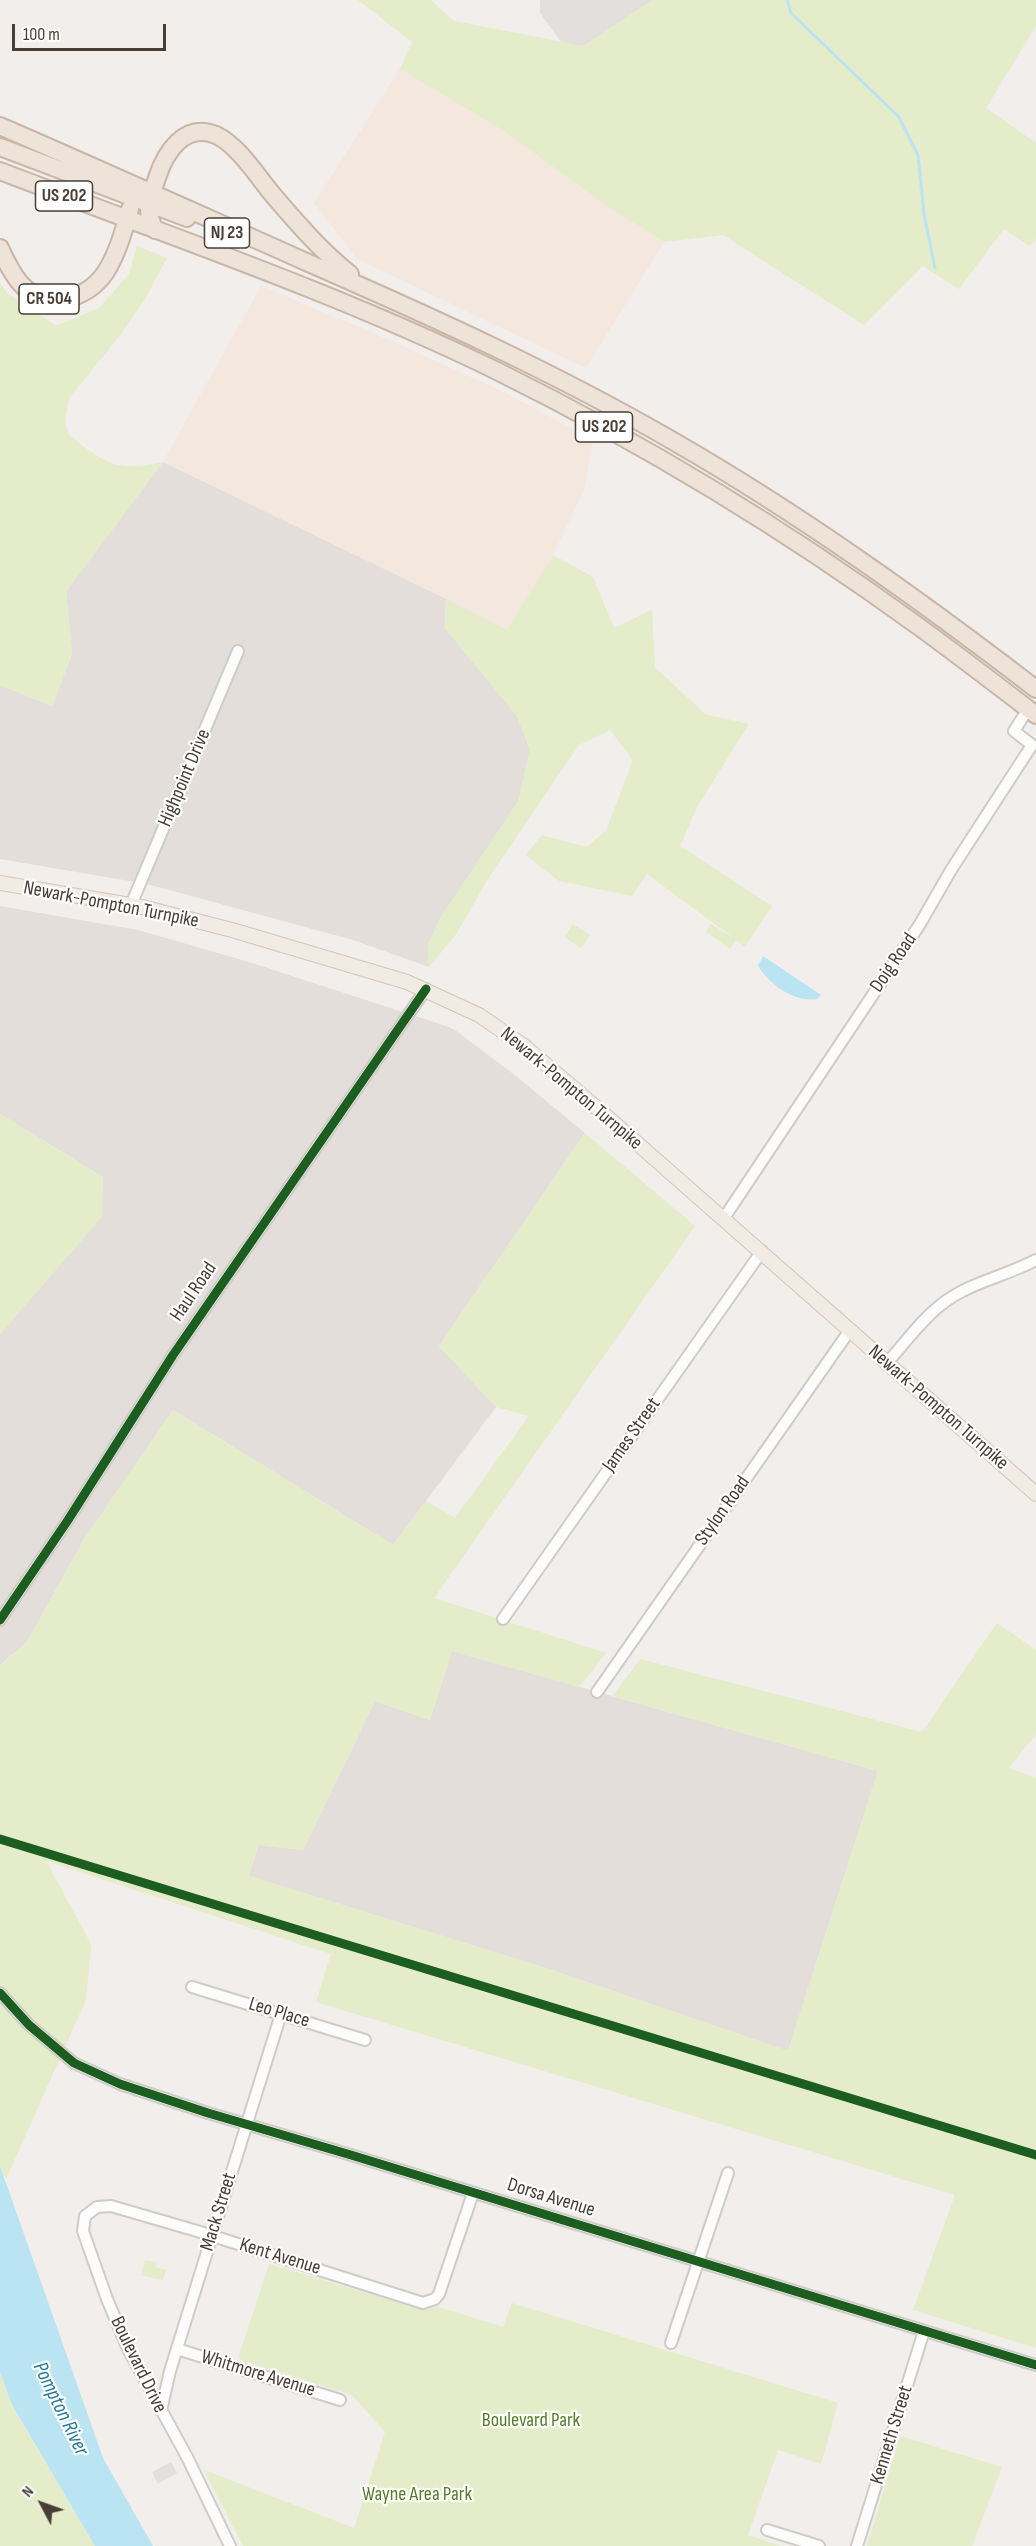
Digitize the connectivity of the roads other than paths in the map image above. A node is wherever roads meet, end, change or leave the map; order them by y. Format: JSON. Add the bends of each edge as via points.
{"nodes":[{"id":1,"x":0,"y":126,"type":"edge"},
{"id":2,"x":0,"y":147,"type":"edge"},
{"id":3,"x":0,"y":171,"type":"edge"},
{"id":4,"x":122,"y":178,"type":"junction"},
{"id":5,"x":132,"y":197,"type":"junction"},
{"id":6,"x":151,"y":197,"type":"junction"},
{"id":7,"x":127,"y":220,"type":"junction"},
{"id":8,"x":155,"y":230,"type":"junction"},
{"id":9,"x":0,"y":248,"type":"edge"},
{"id":10,"x":306,"y":261,"type":"joint"},
{"id":11,"x":367,"y":287,"type":"junction"},
{"id":12,"x":238,"y":651,"type":"dead end"},
{"id":13,"x":1036,"y":689,"type":"edge"},
{"id":14,"x":1032,"y":712,"type":"edge"},
{"id":15,"x":0,"y":883,"type":"edge"},
{"id":16,"x":132,"y":905,"type":"junction"},
{"id":17,"x":426,"y":989,"type":"junction"},
{"id":18,"x":724,"y":1218,"type":"junction"},
{"id":19,"x":762,"y":1251,"type":"junction"},
{"id":20,"x":1036,"y":1260,"type":"edge"},
{"id":21,"x":850,"y":1330,"type":"junction"},
{"id":22,"x":887,"y":1362,"type":"junction"},
{"id":23,"x":1036,"y":1494,"type":"edge"},
{"id":24,"x":503,"y":1618,"type":"dead end"},
{"id":25,"x":0,"y":1620,"type":"edge"},
{"id":26,"x":597,"y":1692,"type":"dead end"},
{"id":27,"x":192,"y":1987,"type":"dead end"},
{"id":28,"x":0,"y":1993,"type":"edge"},
{"id":29,"x":281,"y":2014,"type":"junction"},
{"id":30,"x":365,"y":2040,"type":"dead end"},
{"id":31,"x":246,"y":2125,"type":"junction"},
{"id":32,"x":728,"y":2173,"type":"dead end"},
{"id":33,"x":473,"y":2193,"type":"junction"},
{"id":34,"x":123,"y":2210,"type":"joint"},
{"id":35,"x":212,"y":2236,"type":"junction"},
{"id":36,"x":698,"y":2261,"type":"junction"},
{"id":37,"x":924,"y":2331,"type":"junction"},
{"id":38,"x":670,"y":2343,"type":"dead end"},
{"id":39,"x":177,"y":2349,"type":"junction"},
{"id":40,"x":1036,"y":2365,"type":"edge"},
{"id":41,"x":340,"y":2400,"type":"dead end"},
{"id":42,"x":160,"y":2411,"type":"junction"},
{"id":43,"x":767,"y":2530,"type":"dead end"},
{"id":44,"x":858,"y":2542,"type":"edge"},
{"id":45,"x":230,"y":2546,"type":"edge"},
{"id":46,"x":819,"y":2546,"type":"edge"}],
"edges":[{"from":1,"to":4,"type":"highway","number":"US 202"},
{"from":2,"to":5,"type":"highway","number":"NJ 23"},
{"from":3,"to":7,"type":"highway","number":"US 202"},
{"from":4,"to":5,"type":"highway"},
{"from":4,"to":6,"type":"highway","number":"US 202"},
{"from":5,"to":6,"type":"highway","number":"NJ 23"},
{"from":5,"to":7,"type":"highway","number":"CR 504"},
{"from":6,"to":8,"type":"highway","via":[[148,216]]},
{"from":6,"to":10,"type":"highway","number":"NJ 23"},
{"from":6,"to":11,"type":"highway","via":[[163,159],[177,141],[193,133],[216,135],[244,160],[326,255]]},
{"from":7,"to":8,"type":"highway","number":"US 202"},
{"from":7,"to":9,"type":"highway","number":"CR 504","via":[[107,271],[94,286],[72,298],[47,299],[33,294],[20,284]]},
{"from":8,"to":14,"type":"highway","number":"US 202","via":[[429,339],[615,433],[729,498],[824,560]]},
{"from":10,"to":11,"type":"highway","number":"US 202"},
{"from":11,"to":13,"type":"highway","number":"US 202","via":[[574,387],[731,475],[875,570]]},
{"from":12,"to":16,"type":"street","name":"Highpoint Drive"},
{"from":14,"to":18,"type":"street","name":"Doig Road","via":[[1014,731],[1032,745],[1028,752],[951,870],[935,902]]},
{"from":15,"to":16,"type":"main road","name":"Newark-Pompton Turnpike"},
{"from":16,"to":17,"type":"main road","name":"Newark-Pompton Turnpike","via":[[232,930]]},
{"from":17,"to":18,"type":"main road","name":"Newark-Pompton Turnpike","via":[[479,1015],[524,1046]]},
{"from":17,"to":25,"type":"street","name":"Haul Road","via":[[173,1355]]},
{"from":18,"to":19,"type":"main road","name":"Newark-Pompton Turnpike"},
{"from":19,"to":21,"type":"main road","name":"Newark-Pompton Turnpike"},
{"from":19,"to":24,"type":"street","name":"James Street"},
{"from":20,"to":22,"type":"street","via":[[943,1303]]},
{"from":21,"to":22,"type":"main road","name":"Newark-Pompton Turnpike"},
{"from":21,"to":26,"type":"street","name":"Stylon Road"},
{"from":22,"to":23,"type":"main road","name":"Newark-Pompton Turnpike"},
{"from":27,"to":29,"type":"street","name":"Leo Place"},
{"from":28,"to":31,"type":"street","name":"Dorsa Avenue","via":[[61,2052],[100,2076]]},
{"from":29,"to":30,"type":"street","name":"Leo Place"},
{"from":29,"to":31,"type":"street","name":"Mack Street"},
{"from":31,"to":33,"type":"street","name":"Dorsa Avenue"},
{"from":31,"to":35,"type":"street","name":"Mack Street"},
{"from":32,"to":36,"type":"street"},
{"from":33,"to":35,"type":"street","name":"Kent Avenue","via":[[435,2299],[423,2303]]},
{"from":33,"to":36,"type":"street","name":"Dorsa Avenue"},
{"from":34,"to":35,"type":"street","name":"Kent Avenue"},
{"from":34,"to":42,"type":"street","name":"Boulevard Drive","via":[[105,2206],[90,2210],[82,2223],[83,2231],[116,2321]]},
{"from":35,"to":39,"type":"street","name":"Mack Street"},
{"from":36,"to":37,"type":"street","name":"Dorsa Avenue"},
{"from":36,"to":38,"type":"street"},
{"from":37,"to":40,"type":"street","name":"Dorsa Avenue"},
{"from":37,"to":44,"type":"street","name":"Kenneth Street"},
{"from":39,"to":41,"type":"street","name":"Whitmore Avenue"},
{"from":39,"to":42,"type":"street","name":"Mack Street"},
{"from":42,"to":45,"type":"street","name":"Boulevard Drive"},
{"from":43,"to":46,"type":"street"}]}
